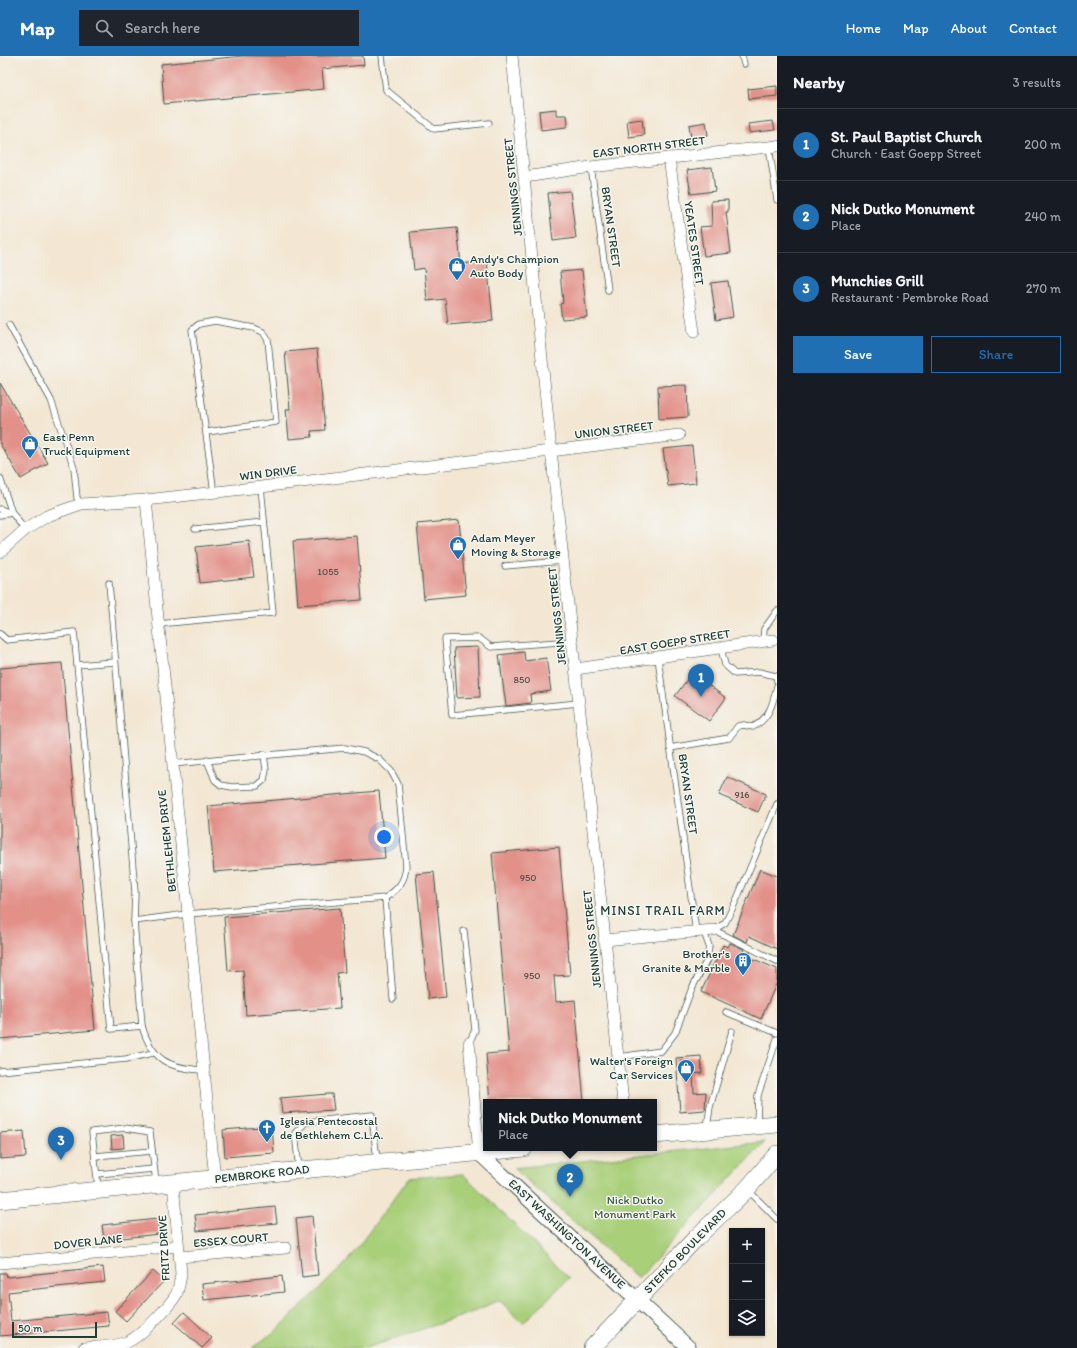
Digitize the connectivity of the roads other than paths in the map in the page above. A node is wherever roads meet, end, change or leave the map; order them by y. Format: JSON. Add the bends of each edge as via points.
{"nodes":[{"id":1,"x":382,"y":56,"type":"edge"},
{"id":2,"x":512,"y":56,"type":"edge"},
{"id":3,"x":742,"y":56,"type":"edge"},
{"id":4,"x":744,"y":64,"type":"dead end"},
{"id":5,"x":489,"y":123,"type":"dead end"},
{"id":6,"x":773,"y":146,"type":"edge"},
{"id":7,"x":669,"y":158,"type":"junction"},
{"id":8,"x":591,"y":167,"type":"junction"},
{"id":9,"x":525,"y":177,"type":"junction"},
{"id":10,"x":777,"y":200,"type":"edge"},
{"id":11,"x":608,"y":290,"type":"dead end"},
{"id":12,"x":9,"y":325,"type":"dead end"},
{"id":13,"x":694,"y":332,"type":"dead end"},
{"id":14,"x":207,"y":432,"type":"junction"},
{"id":15,"x":679,"y":435,"type":"dead end"},
{"id":16,"x":551,"y":450,"type":"junction"},
{"id":17,"x":0,"y":478,"type":"edge"},
{"id":18,"x":261,"y":487,"type":"junction"},
{"id":19,"x":214,"y":493,"type":"junction"},
{"id":20,"x":146,"y":500,"type":"junction"},
{"id":21,"x":81,"y":504,"type":"junction"},
{"id":22,"x":0,"y":509,"type":"edge"},
{"id":23,"x":12,"y":513,"type":"junction"},
{"id":24,"x":0,"y":515,"type":"edge"},
{"id":25,"x":264,"y":522,"type":"junction"},
{"id":26,"x":195,"y":529,"type":"dead end"},
{"id":27,"x":25,"y":530,"type":"junction"},
{"id":28,"x":0,"y":552,"type":"edge"},
{"id":29,"x":564,"y":561,"type":"junction"},
{"id":30,"x":505,"y":566,"type":"dead end"},
{"id":31,"x":109,"y":583,"type":"dead end"},
{"id":32,"x":777,"y":611,"type":"edge"},
{"id":33,"x":158,"y":624,"type":"junction"},
{"id":34,"x":0,"y":634,"type":"edge"},
{"id":35,"x":573,"y":640,"type":"junction"},
{"id":36,"x":771,"y":641,"type":"edge"},
{"id":37,"x":721,"y":648,"type":"junction"},
{"id":38,"x":658,"y":658,"type":"junction"},
{"id":39,"x":114,"y":662,"type":"junction"},
{"id":40,"x":77,"y":665,"type":"junction"},
{"id":41,"x":576,"y":669,"type":"junction"},
{"id":42,"x":777,"y":681,"type":"edge"},
{"id":43,"x":777,"y":686,"type":"edge"},
{"id":44,"x":580,"y":703,"type":"junction"},
{"id":45,"x":670,"y":748,"type":"junction"},
{"id":46,"x":264,"y":754,"type":"junction"},
{"id":47,"x":208,"y":760,"type":"junction"},
{"id":48,"x":172,"y":764,"type":"junction"},
{"id":49,"x":777,"y":804,"type":"edge"},
{"id":50,"x":770,"y":821,"type":"junction"},
{"id":51,"x":777,"y":824,"type":"edge"},
{"id":52,"x":385,"y":898,"type":"junction"},
{"id":53,"x":187,"y":914,"type":"junction"},
{"id":54,"x":134,"y":921,"type":"junction"},
{"id":55,"x":464,"y":931,"type":"dead end"},
{"id":56,"x":705,"y":932,"type":"junction"},
{"id":57,"x":604,"y":940,"type":"junction"},
{"id":58,"x":777,"y":961,"type":"edge"},
{"id":59,"x":393,"y":999,"type":"dead end"},
{"id":60,"x":726,"y":1012,"type":"dead end"},
{"id":61,"x":142,"y":1026,"type":"junction"},
{"id":62,"x":732,"y":1032,"type":"dead end"},
{"id":63,"x":777,"y":1033,"type":"edge"},
{"id":64,"x":777,"y":1039,"type":"edge"},
{"id":65,"x":469,"y":1043,"type":"joint"},
{"id":66,"x":153,"y":1053,"type":"junction"},
{"id":67,"x":619,"y":1057,"type":"junction"},
{"id":68,"x":202,"y":1070,"type":"junction"},
{"id":69,"x":0,"y":1071,"type":"edge"},
{"id":70,"x":623,"y":1099,"type":"edge"},
{"id":71,"x":777,"y":1124,"type":"edge"},
{"id":72,"x":757,"y":1126,"type":"junction"},
{"id":73,"x":707,"y":1130,"type":"junction"},
{"id":74,"x":657,"y":1135,"type":"edge"},
{"id":75,"x":152,"y":1150,"type":"junction"},
{"id":76,"x":498,"y":1151,"type":"edge"},
{"id":77,"x":480,"y":1153,"type":"junction"},
{"id":78,"x":777,"y":1154,"type":"edge"},
{"id":79,"x":95,"y":1156,"type":"junction"},
{"id":80,"x":377,"y":1163,"type":"junction"},
{"id":81,"x":300,"y":1171,"type":"junction"},
{"id":82,"x":155,"y":1177,"type":"junction"},
{"id":83,"x":214,"y":1179,"type":"junction"},
{"id":84,"x":97,"y":1183,"type":"junction"},
{"id":85,"x":173,"y":1183,"type":"junction"},
{"id":86,"x":747,"y":1189,"type":"junction"},
{"id":87,"x":0,"y":1200,"type":"edge"},
{"id":88,"x":777,"y":1219,"type":"edge"},
{"id":89,"x":178,"y":1246,"type":"junction"},
{"id":90,"x":286,"y":1248,"type":"dead end"},
{"id":91,"x":179,"y":1257,"type":"junction"},
{"id":92,"x":0,"y":1263,"type":"edge"},
{"id":93,"x":637,"y":1300,"type":"junction"},
{"id":94,"x":84,"y":1348,"type":"edge"},
{"id":95,"x":592,"y":1348,"type":"edge"},
{"id":96,"x":689,"y":1348,"type":"edge"}],
"edges":[{"from":1,"to":5,"type":"lane","via":[[386,90],[434,129]]},
{"from":2,"to":9,"type":"street","name":"JENNINGS STREET"},
{"from":3,"to":4,"type":"lane"},
{"from":6,"to":7,"type":"street","name":"EAST NORTH STREET"},
{"from":6,"to":10,"type":"lane"},
{"from":7,"to":8,"type":"street","name":"EAST NORTH STREET"},
{"from":7,"to":13,"type":"street","name":"YEATES STREET"},
{"from":8,"to":9,"type":"street","name":"EAST NORTH STREET"},
{"from":8,"to":11,"type":"lane","name":"BRYAN STREET"},
{"from":9,"to":16,"type":"street","name":"JENNINGS STREET"},
{"from":12,"to":21,"type":"lane","via":[[51,400],[74,468],[77,498]]},
{"from":14,"to":14,"type":"lane","via":[[192,330],[199,324],[215,321],[263,332],[268,340],[276,422]]},
{"from":14,"to":19,"type":"lane"},
{"from":15,"to":16,"type":"street","name":"UNION STREET"},
{"from":16,"to":18,"type":"street","name":"WIN DRIVE"},
{"from":16,"to":29,"type":"street","name":"JENNINGS STREET"},
{"from":17,"to":23,"type":"lane"},
{"from":18,"to":19,"type":"street","name":"WIN DRIVE"},
{"from":18,"to":25,"type":"lane"},
{"from":19,"to":20,"type":"street","name":"WIN DRIVE"},
{"from":20,"to":21,"type":"street","name":"WIN DRIVE"},
{"from":20,"to":33,"type":"street","name":"BETHLEHEM DRIVE"},
{"from":21,"to":27,"type":"street","name":"WIN DRIVE","via":[[47,516]]},
{"from":22,"to":23,"type":"lane"},
{"from":23,"to":24,"type":"lane"},
{"from":23,"to":27,"type":"lane"},
{"from":25,"to":26,"type":"lane"},
{"from":25,"to":33,"type":"lane","via":[[273,613]]},
{"from":27,"to":28,"type":"street","name":"WIN DRIVE"},
{"from":29,"to":30,"type":"lane"},
{"from":29,"to":35,"type":"street","name":"JENNINGS STREET"},
{"from":31,"to":39,"type":"lane"},
{"from":32,"to":36,"type":"lane","via":[[764,629]]},
{"from":33,"to":48,"type":"street","name":"BETHLEHEM DRIVE"},
{"from":34,"to":40,"type":"lane","via":[[7,640],[74,632]]},
{"from":35,"to":41,"type":"street","name":"JENNINGS STREET"},
{"from":35,"to":44,"type":"lane","via":[[491,647],[479,638],[445,639],[452,715]]},
{"from":36,"to":37,"type":"street","name":"EAST GOEPP STREET"},
{"from":37,"to":38,"type":"street","name":"EAST GOEPP STREET"},
{"from":37,"to":42,"type":"lane","via":[[725,665],[735,674],[759,672],[776,676]]},
{"from":38,"to":41,"type":"street","name":"EAST GOEPP STREET"},
{"from":38,"to":45,"type":"lane","name":"BRYAN STREET"},
{"from":39,"to":40,"type":"lane"},
{"from":39,"to":54,"type":"lane","via":[[135,892]]},
{"from":40,"to":61,"type":"lane","via":[[111,1029]]},
{"from":41,"to":44,"type":"street","name":"JENNINGS STREET"},
{"from":43,"to":45,"type":"lane","via":[[763,722],[753,727],[738,726],[729,738]]},
{"from":44,"to":57,"type":"street","name":"JENNINGS STREET"},
{"from":45,"to":56,"type":"lane","name":"BRYAN STREET"},
{"from":46,"to":47,"type":"lane"},
{"from":46,"to":47,"type":"lane","via":[[264,780],[257,786],[221,786],[215,780]]},
{"from":46,"to":52,"type":"lane","via":[[345,748],[364,752],[379,759],[391,771],[398,784],[406,866],[405,877],[396,890]]},
{"from":47,"to":48,"type":"lane"},
{"from":48,"to":53,"type":"street","name":"BETHLEHEM DRIVE"},
{"from":49,"to":50,"type":"lane"},
{"from":50,"to":51,"type":"lane"},
{"from":50,"to":56,"type":"lane","via":[[725,923]]},
{"from":52,"to":53,"type":"lane"},
{"from":52,"to":59,"type":"lane"},
{"from":53,"to":54,"type":"lane"},
{"from":53,"to":68,"type":"street","name":"BETHLEHEM DRIVE"},
{"from":54,"to":61,"type":"lane"},
{"from":55,"to":65,"type":"lane","via":[[475,1030]]},
{"from":56,"to":57,"type":"street"},
{"from":56,"to":58,"type":"lane"},
{"from":56,"to":67,"type":"lane","name":"BRYAN STREET","via":[[709,946],[707,960],[692,988],[675,1033],[660,1051]]},
{"from":57,"to":67,"type":"street","name":"JENNINGS STREET"},
{"from":60,"to":63,"type":"lane"},
{"from":61,"to":66,"type":"lane"},
{"from":62,"to":73,"type":"lane","via":[[710,1107]]},
{"from":64,"to":72,"type":"lane","via":[[758,1095]]},
{"from":65,"to":77,"type":"street"},
{"from":66,"to":68,"type":"lane","via":[[172,1065]]},
{"from":66,"to":69,"type":"lane","via":[[126,1059]]},
{"from":67,"to":70,"type":"street","name":"JENNINGS STREET"},
{"from":68,"to":83,"type":"street","name":"BETHLEHEM DRIVE"},
{"from":71,"to":72,"type":"main road"},
{"from":72,"to":73,"type":"main road"},
{"from":73,"to":74,"type":"main road"},
{"from":75,"to":79,"type":"lane"},
{"from":75,"to":79,"type":"lane","via":[[150,1132],[125,1128],[92,1132]]},
{"from":75,"to":82,"type":"lane"},
{"from":76,"to":77,"type":"main road","name":"PEMBROKE ROAD"},
{"from":77,"to":80,"type":"main road","name":"PEMBROKE ROAD"},
{"from":77,"to":93,"type":"street","name":"EAST WASHINGTON AVENUE"},
{"from":78,"to":86,"type":"main road","name":"STEFKO BOULEVARD"},
{"from":79,"to":84,"type":"lane"},
{"from":80,"to":81,"type":"main road","name":"PEMBROKE ROAD"},
{"from":80,"to":81,"type":"lane","via":[[372,1115],[306,1122],[295,1133]]},
{"from":81,"to":83,"type":"main road","name":"PEMBROKE ROAD"},
{"from":82,"to":84,"type":"main road","name":"PEMBROKE ROAD"},
{"from":82,"to":85,"type":"main road","name":"PEMBROKE ROAD"},
{"from":83,"to":85,"type":"main road","name":"PEMBROKE ROAD"},
{"from":84,"to":87,"type":"main road","name":"PEMBROKE ROAD"},
{"from":85,"to":89,"type":"street","name":"FRITZ DRIVE"},
{"from":86,"to":88,"type":"lane"},
{"from":86,"to":93,"type":"main road","name":"STEFKO BOULEVARD"},
{"from":89,"to":91,"type":"street","name":"FRITZ DRIVE"},
{"from":89,"to":92,"type":"street","name":"DOVER LANE"},
{"from":90,"to":91,"type":"street","name":"ESSEX COURT"},
{"from":91,"to":94,"type":"street","name":"FRITZ DRIVE","via":[[180,1281],[176,1295],[164,1310],[136,1336],[121,1344]]},
{"from":93,"to":95,"type":"main road","name":"STEFKO BOULEVARD"},
{"from":93,"to":96,"type":"street","name":"EAST WASHINGTON AVENUE"}]}
